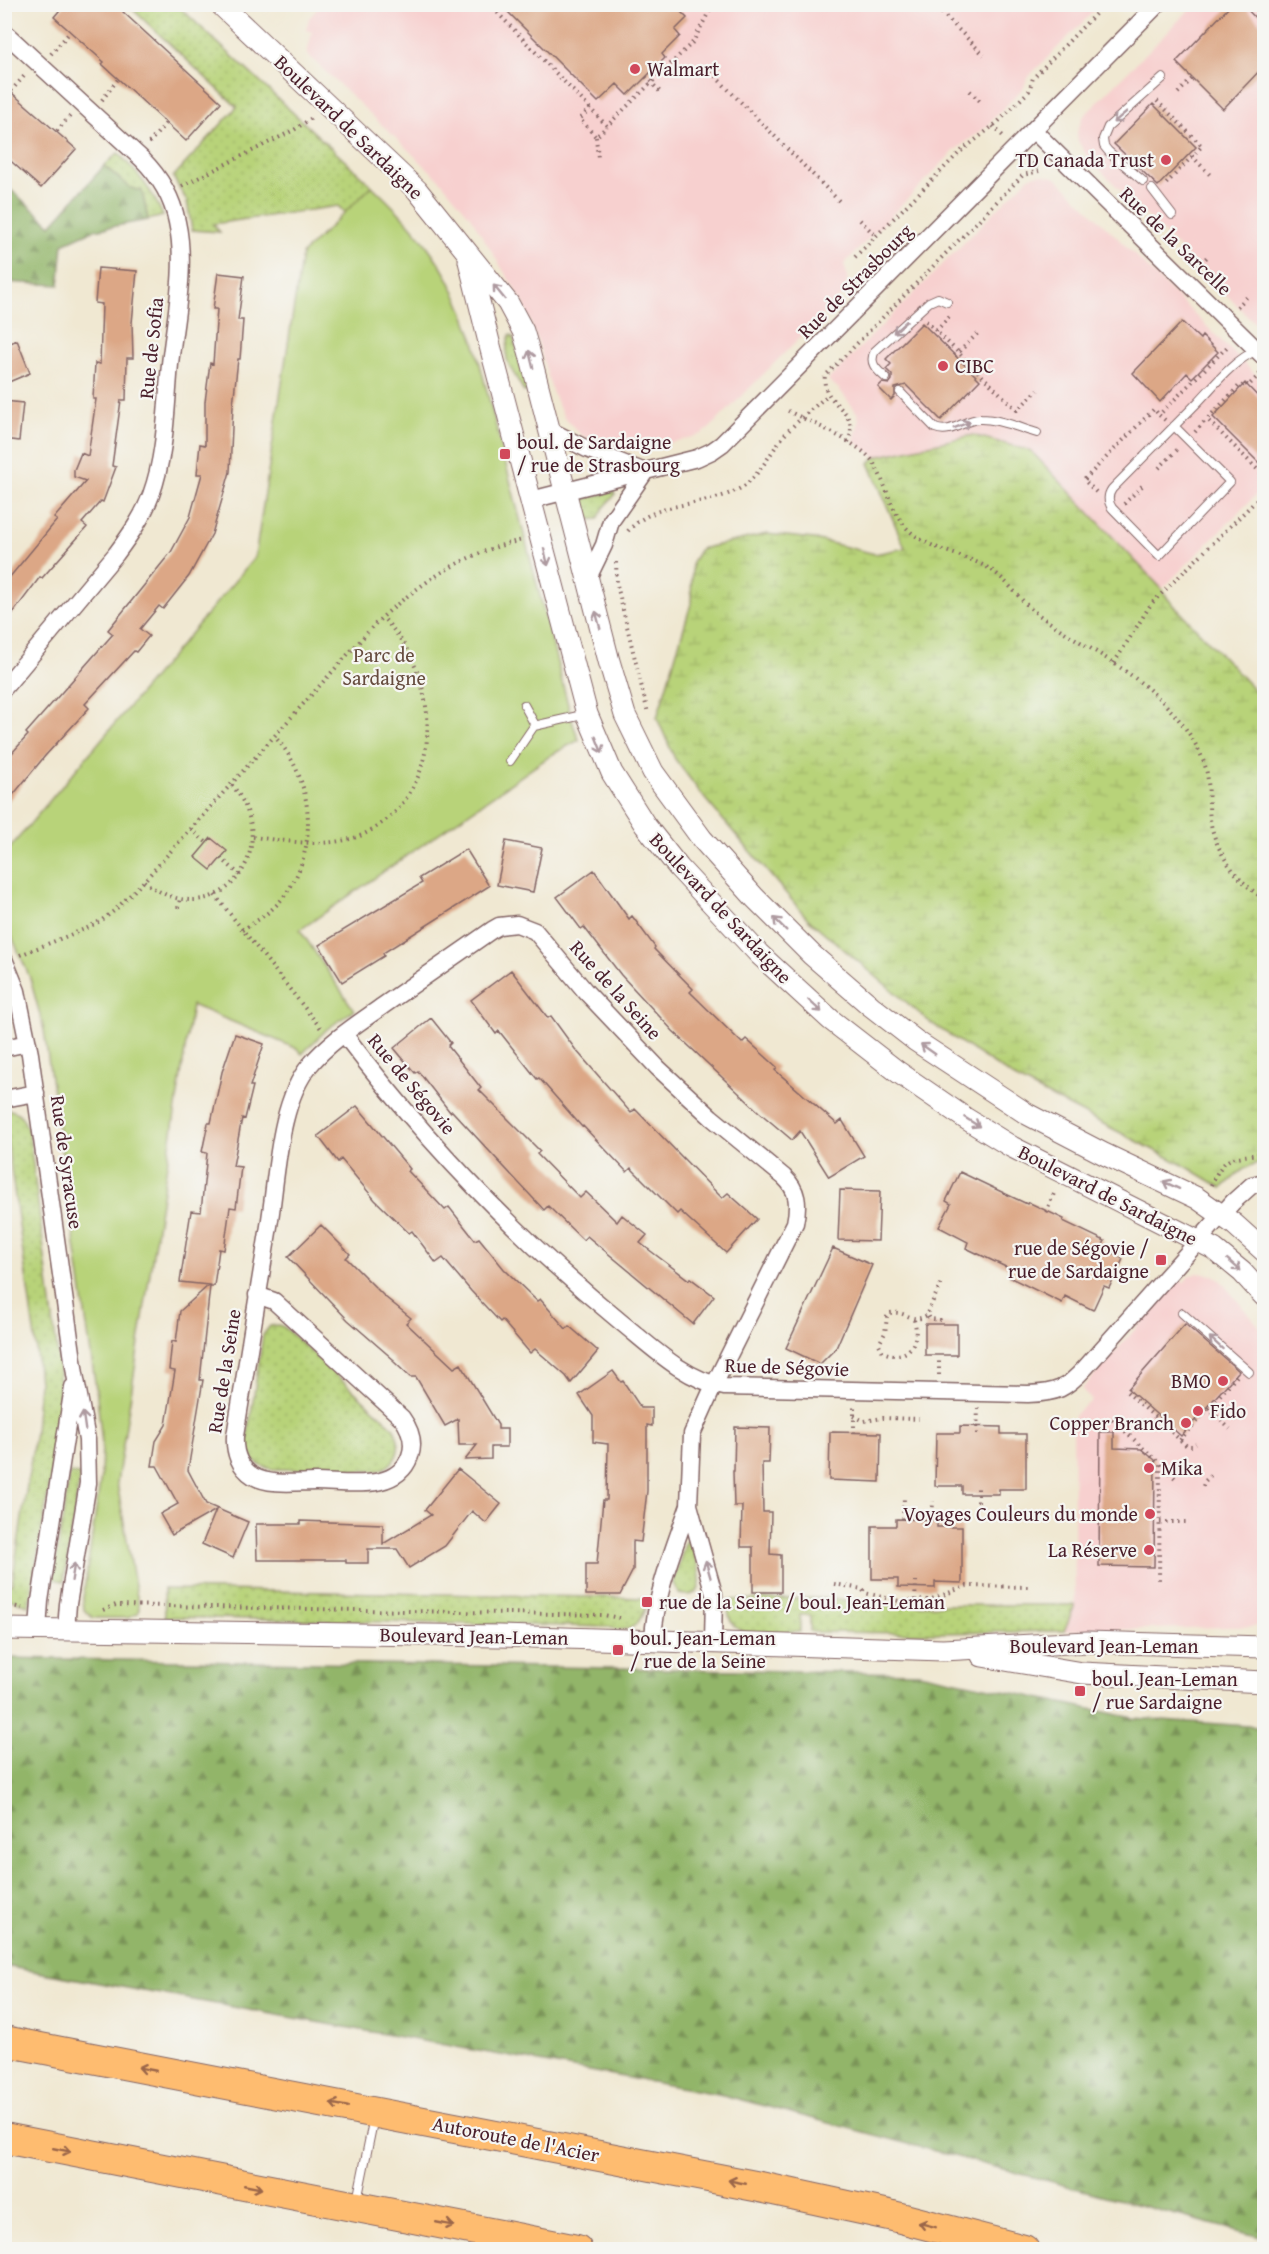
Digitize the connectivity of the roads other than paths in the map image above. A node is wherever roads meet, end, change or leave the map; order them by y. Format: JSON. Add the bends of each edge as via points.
{"nodes":[{"id":1,"x":220,"y":4,"type":"edge"},
{"id":2,"x":1158,"y":4,"type":"edge"},
{"id":3,"x":4,"y":32,"type":"edge"},
{"id":4,"x":1163,"y":78,"type":"dead end"},
{"id":5,"x":1034,"y":130,"type":"junction"},
{"id":6,"x":1143,"y":181,"type":"dead end"},
{"id":7,"x":1156,"y":189,"type":"road end"},
{"id":8,"x":1172,"y":215,"type":"dead end"},
{"id":9,"x":469,"y":257,"type":"junction"},
{"id":10,"x":947,"y":302,"type":"dead end"},
{"id":11,"x":1261,"y":353,"type":"edge"},
{"id":12,"x":886,"y":378,"type":"dead end"},
{"id":13,"x":900,"y":392,"type":"dead end"},
{"id":14,"x":1170,"y":424,"type":"junction"},
{"id":15,"x":549,"y":430,"type":"junction"},
{"id":16,"x":1037,"y":433,"type":"dead end"},
{"id":17,"x":645,"y":472,"type":"junction"},
{"id":18,"x":565,"y":492,"type":"junction"},
{"id":19,"x":531,"y":500,"type":"junction"},
{"id":20,"x":587,"y":580,"type":"junction"},
{"id":21,"x":4,"y":688,"type":"edge"},
{"id":22,"x":524,"y":705,"type":"dead end"},
{"id":23,"x":587,"y":714,"type":"junction"},
{"id":24,"x":535,"y":725,"type":"junction"},
{"id":25,"x":510,"y":760,"type":"dead end"},
{"id":26,"x":12,"y":957,"type":"edge"},
{"id":27,"x":344,"y":1034,"type":"junction"},
{"id":28,"x":28,"y":1043,"type":"junction"},
{"id":29,"x":4,"y":1048,"type":"edge"},
{"id":30,"x":36,"y":1093,"type":"junction"},
{"id":31,"x":4,"y":1099,"type":"edge"},
{"id":32,"x":1264,"y":1182,"type":"edge"},
{"id":33,"x":1222,"y":1214,"type":"junction"},
{"id":34,"x":1198,"y":1240,"type":"junction"},
{"id":35,"x":1264,"y":1251,"type":"edge"},
{"id":36,"x":257,"y":1295,"type":"junction"},
{"id":37,"x":1264,"y":1296,"type":"edge"},
{"id":38,"x":1182,"y":1313,"type":"dead end"},
{"id":39,"x":1249,"y":1372,"type":"dead end"},
{"id":40,"x":75,"y":1374,"type":"junction"},
{"id":41,"x":714,"y":1385,"type":"junction"},
{"id":42,"x":689,"y":1505,"type":"junction"},
{"id":43,"x":4,"y":1629,"type":"edge"},
{"id":44,"x":38,"y":1630,"type":"junction"},
{"id":45,"x":66,"y":1630,"type":"junction"},
{"id":46,"x":653,"y":1640,"type":"junction"},
{"id":47,"x":713,"y":1642,"type":"junction"},
{"id":48,"x":1264,"y":1647,"type":"edge"},
{"id":49,"x":943,"y":1650,"type":"junction"},
{"id":50,"x":1264,"y":1682,"type":"edge"},
{"id":51,"x":4,"y":2041,"type":"edge"},
{"id":52,"x":375,"y":2112,"type":"junction"},
{"id":53,"x":4,"y":2138,"type":"edge"},
{"id":54,"x":356,"y":2207,"type":"junction"},
{"id":55,"x":577,"y":2250,"type":"edge"},
{"id":56,"x":1024,"y":2250,"type":"edge"}],
"edges":[{"from":1,"to":9,"type":"street","name":"Boulevard de Sardaigne","via":[[402,176],[437,213]]},
{"from":2,"to":5,"type":"street","name":"Rue de Strasbourg"},
{"from":3,"to":21,"type":"street","name":"Rue de Sofia","via":[[158,176],[167,191],[180,237],[162,448],[147,507],[131,534]]},
{"from":4,"to":6,"type":"lane","one_way":true,"via":[[1108,127],[1103,139],[1108,151]]},
{"from":5,"to":11,"type":"street","name":"Rue de la Sarcelle"},
{"from":5,"to":17,"type":"street","name":"Rue de Strasbourg","via":[[730,437],[705,455]]},
{"from":7,"to":8,"type":"lane"},
{"from":15,"to":9,"type":"street","name":"Boulevard de Sardaigne","one_way":true,"via":[[520,325],[508,303]]},
{"from":9,"to":19,"type":"street","name":"Boulevard de Sardaigne"},
{"from":10,"to":12,"type":"lane","one_way":true,"via":[[938,298],[929,302],[875,351],[873,365]]},
{"from":11,"to":14,"type":"lane","via":[[1242,357]]},
{"from":13,"to":16,"type":"lane","one_way":true,"via":[[940,430],[980,419]]},
{"from":14,"to":14,"type":"lane","via":[[1109,495],[1112,508],[1160,556],[1230,482]]},
{"from":15,"to":17,"type":"street"},
{"from":15,"to":18,"type":"street","name":"Boulevard de Sardaigne"},
{"from":17,"to":18,"type":"street","name":"Rue de Strasbourg"},
{"from":17,"to":20,"type":"street","via":[[611,521]]},
{"from":18,"to":19,"type":"street","name":"Rue de Strasbourg"},
{"from":18,"to":20,"type":"street","name":"Boulevard de Sardaigne"},
{"from":19,"to":23,"type":"street","name":"Boulevard de Sardaigne","one_way":true},
{"from":33,"to":20,"type":"street","name":"Boulevard de Sardaigne","one_way":true,"via":[[1190,1194],[1054,1129],[982,1086],[871,1006],[773,917],[685,817],[653,772],[619,699]]},
{"from":22,"to":24,"type":"lane"},
{"from":23,"to":24,"type":"lane"},
{"from":23,"to":34,"type":"street","name":"Boulevard de Sardaigne","one_way":true,"via":[[612,773],[661,846],[753,947],[831,1020],[898,1072],[987,1131]]},
{"from":24,"to":25,"type":"lane"},
{"from":26,"to":28,"type":"street","name":"Rue de Syracuse"},
{"from":27,"to":36,"type":"street","name":"Rue de la Seine","via":[[310,1064],[290,1105]]},
{"from":27,"to":41,"type":"street","name":"Rue de Ségovie","via":[[472,1186],[528,1241],[638,1336],[694,1378]]},
{"from":27,"to":41,"type":"street","name":"Rue de la Seine","via":[[499,926],[526,926],[541,937],[586,992],[658,1068],[711,1118],[792,1184],[796,1193],[795,1223]]},
{"from":28,"to":29,"type":"street"},
{"from":28,"to":30,"type":"street","name":"Rue de Syracuse"},
{"from":30,"to":31,"type":"street"},
{"from":30,"to":40,"type":"street","name":"Rue de Syracuse"},
{"from":32,"to":33,"type":"street","via":[[1252,1185]]},
{"from":33,"to":34,"type":"street","name":"Rue de Ségovie"},
{"from":33,"to":35,"type":"street","name":"Boulevard de Sardaigne"},
{"from":34,"to":37,"type":"street","name":"Boulevard de Sardaigne","one_way":true,"via":[[1228,1260]]},
{"from":34,"to":41,"type":"street","name":"Rue de Ségovie","via":[[1065,1388],[1042,1394]]},
{"from":36,"to":36,"type":"street","name":"Rue de la Seine","via":[[235,1437],[236,1455],[245,1469],[270,1481],[375,1483],[395,1476],[406,1464],[412,1445],[402,1418],[274,1301]]},
{"from":39,"to":38,"type":"lane","one_way":true},
{"from":40,"to":44,"type":"street","name":"Rue de Syracuse"},
{"from":45,"to":40,"type":"street","name":"Rue de Syracuse","one_way":true,"via":[[89,1470]]},
{"from":41,"to":42,"type":"street","name":"Rue de la Seine","via":[[692,1434]]},
{"from":42,"to":46,"type":"street","name":"Rue de la Seine","via":[[658,1599]]},
{"from":47,"to":42,"type":"street","name":"Rue de la Seine","one_way":true,"via":[[714,1594]]},
{"from":43,"to":44,"type":"street","name":"Boulevard Jean-Leman"},
{"from":44,"to":45,"type":"street","name":"Boulevard Jean-Leman"},
{"from":45,"to":46,"type":"street","name":"Boulevard Jean-Leman"},
{"from":46,"to":47,"type":"street","name":"Boulevard Jean-Leman"},
{"from":47,"to":49,"type":"street","name":"Boulevard Jean-Leman"},
{"from":48,"to":49,"type":"street","name":"Boulevard Jean-Leman","via":[[1087,1642]]},
{"from":49,"to":50,"type":"street","name":"Boulevard Jean-Leman","via":[[1082,1673]]},
{"from":52,"to":51,"type":"highway","name":"Autoroute de l'Acier","one_way":true},
{"from":52,"to":54,"type":"lane"},
{"from":56,"to":52,"type":"highway","name":"Autoroute de l'Acier","one_way":true,"via":[[816,2198]]},
{"from":53,"to":54,"type":"highway","one_way":true},
{"from":54,"to":55,"type":"highway","one_way":true}]}
